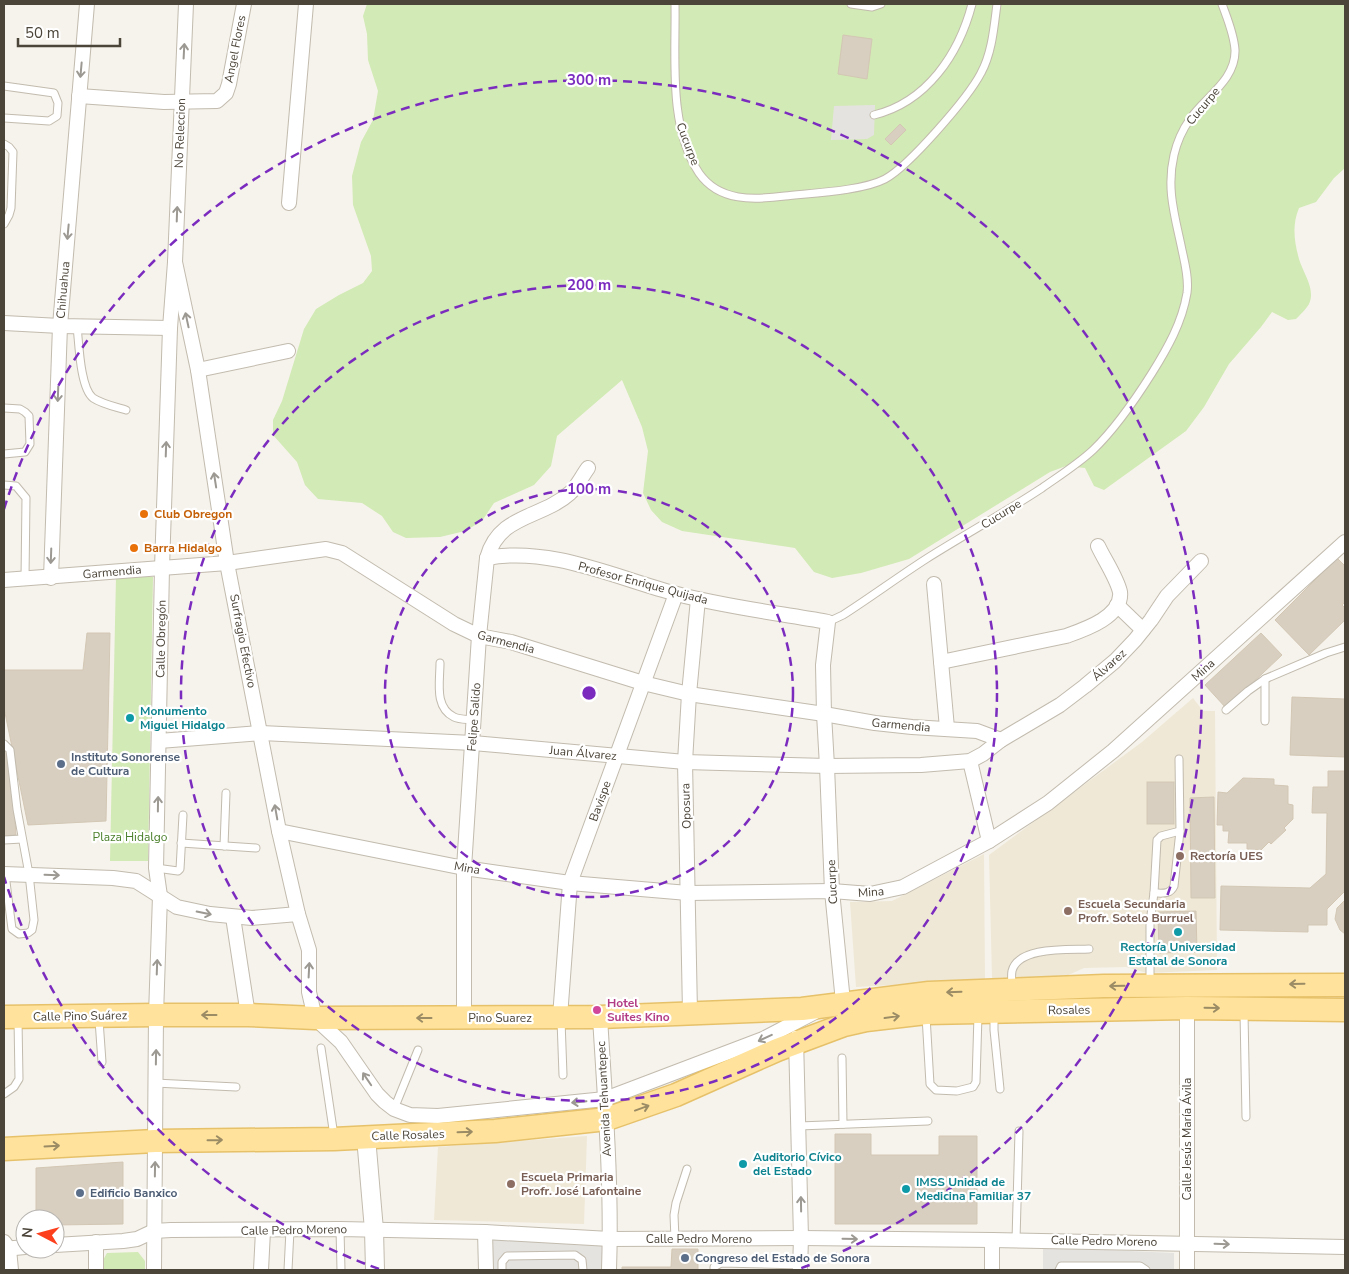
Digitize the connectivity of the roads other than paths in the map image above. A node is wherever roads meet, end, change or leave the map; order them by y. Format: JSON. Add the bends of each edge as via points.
{"nodes":[{"id":1,"x":87,"y":4,"type":"edge"},
{"id":2,"x":186,"y":4,"type":"edge"},
{"id":3,"x":244,"y":4,"type":"edge"},
{"id":4,"x":306,"y":4,"type":"edge"},
{"id":5,"x":675,"y":4,"type":"edge"},
{"id":6,"x":851,"y":4,"type":"edge"},
{"id":7,"x":881,"y":4,"type":"edge"},
{"id":8,"x":972,"y":4,"type":"edge"},
{"id":9,"x":997,"y":4,"type":"edge"},
{"id":10,"x":1222,"y":4,"type":"edge"},
{"id":11,"x":4,"y":86,"type":"edge"},
{"id":12,"x":79,"y":96,"type":"junction"},
{"id":13,"x":182,"y":102,"type":"junction"},
{"id":14,"x":874,"y":115,"type":"dead end"},
{"id":15,"x":4,"y":118,"type":"edge"},
{"id":16,"x":4,"y":144,"type":"edge"},
{"id":17,"x":289,"y":203,"type":"dead end"},
{"id":18,"x":4,"y":224,"type":"edge"},
{"id":19,"x":175,"y":262,"type":"junction"},
{"id":20,"x":4,"y":324,"type":"edge"},
{"id":21,"x":60,"y":326,"type":"junction"},
{"id":22,"x":77,"y":326,"type":"junction"},
{"id":23,"x":170,"y":328,"type":"junction"},
{"id":24,"x":288,"y":351,"type":"dead end"},
{"id":25,"x":198,"y":370,"type":"junction"},
{"id":26,"x":4,"y":408,"type":"edge"},
{"id":27,"x":126,"y":410,"type":"dead end"},
{"id":28,"x":4,"y":454,"type":"edge"},
{"id":29,"x":588,"y":468,"type":"dead end"},
{"id":30,"x":4,"y":485,"type":"edge"},
{"id":31,"x":1345,"y":542,"type":"edge"},
{"id":32,"x":1098,"y":546,"type":"dead end"},
{"id":33,"x":487,"y":558,"type":"junction"},
{"id":34,"x":1200,"y":561,"type":"dead end"},
{"id":35,"x":228,"y":563,"type":"junction"},
{"id":36,"x":162,"y":568,"type":"junction"},
{"id":37,"x":50,"y":578,"type":"junction"},
{"id":38,"x":25,"y":579,"type":"junction"},
{"id":39,"x":4,"y":580,"type":"edge"},
{"id":40,"x":934,"y":584,"type":"dead end"},
{"id":41,"x":676,"y":594,"type":"junction"},
{"id":42,"x":698,"y":599,"type":"junction"},
{"id":43,"x":1117,"y":605,"type":"junction"},
{"id":44,"x":828,"y":622,"type":"junction"},
{"id":45,"x":1143,"y":630,"type":"junction"},
{"id":46,"x":479,"y":636,"type":"junction"},
{"id":47,"x":1345,"y":646,"type":"edge"},
{"id":48,"x":941,"y":662,"type":"junction"},
{"id":49,"x":440,"y":663,"type":"dead end"},
{"id":50,"x":1265,"y":679,"type":"junction"},
{"id":51,"x":643,"y":683,"type":"junction"},
{"id":52,"x":689,"y":694,"type":"junction"},
{"id":53,"x":1226,"y":710,"type":"dead end"},
{"id":54,"x":824,"y":714,"type":"junction"},
{"id":55,"x":474,"y":720,"type":"junction"},
{"id":56,"x":1265,"y":722,"type":"dead end"},
{"id":57,"x":947,"y":728,"type":"junction"},
{"id":58,"x":262,"y":733,"type":"junction"},
{"id":59,"x":997,"y":738,"type":"junction"},
{"id":60,"x":159,"y":741,"type":"junction"},
{"id":61,"x":473,"y":743,"type":"junction"},
{"id":62,"x":4,"y":744,"type":"edge"},
{"id":63,"x":616,"y":756,"type":"junction"},
{"id":64,"x":1180,"y":759,"type":"dead end"},
{"id":65,"x":970,"y":761,"type":"junction"},
{"id":66,"x":685,"y":762,"type":"junction"},
{"id":67,"x":827,"y":766,"type":"junction"},
{"id":68,"x":226,"y":793,"type":"dead end"},
{"id":69,"x":183,"y":815,"type":"dead end"},
{"id":70,"x":279,"y":831,"type":"junction"},
{"id":71,"x":1180,"y":831,"type":"junction"},
{"id":72,"x":22,"y":839,"type":"junction"},
{"id":73,"x":4,"y":840,"type":"edge"},
{"id":74,"x":989,"y":841,"type":"junction"},
{"id":75,"x":182,"y":843,"type":"junction"},
{"id":76,"x":224,"y":846,"type":"junction"},
{"id":77,"x":256,"y":848,"type":"dead end"},
{"id":78,"x":156,"y":868,"type":"junction"},
{"id":79,"x":464,"y":868,"type":"junction"},
{"id":80,"x":4,"y":874,"type":"edge"},
{"id":81,"x":29,"y":874,"type":"junction"},
{"id":82,"x":570,"y":883,"type":"junction"},
{"id":83,"x":832,"y":892,"type":"junction"},
{"id":84,"x":688,"y":893,"type":"junction"},
{"id":85,"x":1154,"y":893,"type":"junction"},
{"id":86,"x":160,"y":896,"type":"junction"},
{"id":87,"x":298,"y":914,"type":"junction"},
{"id":88,"x":233,"y":917,"type":"junction"},
{"id":89,"x":1089,"y":949,"type":"dead end"},
{"id":90,"x":1345,"y":979,"type":"edge"},
{"id":91,"x":1323,"y":984,"type":"junction"},
{"id":92,"x":1345,"y":984,"type":"edge"},
{"id":93,"x":1150,"y":986,"type":"junction"},
{"id":94,"x":1012,"y":990,"type":"junction"},
{"id":95,"x":1187,"y":1008,"type":"junction"},
{"id":96,"x":1244,"y":1009,"type":"junction"},
{"id":97,"x":1345,"y":1010,"type":"edge"},
{"id":98,"x":986,"y":1011,"type":"junction"},
{"id":99,"x":690,"y":1012,"type":"junction"},
{"id":100,"x":837,"y":1012,"type":"junction"},
{"id":101,"x":926,"y":1013,"type":"junction"},
{"id":102,"x":156,"y":1015,"type":"junction"},
{"id":103,"x":99,"y":1016,"type":"junction"},
{"id":104,"x":248,"y":1016,"type":"junction"},
{"id":105,"x":11,"y":1017,"type":"edge"},
{"id":106,"x":560,"y":1017,"type":"junction"},
{"id":107,"x":600,"y":1017,"type":"junction"},
{"id":108,"x":315,"y":1018,"type":"junction"},
{"id":109,"x":464,"y":1018,"type":"junction"},
{"id":110,"x":792,"y":1025,"type":"junction"},
{"id":111,"x":321,"y":1048,"type":"dead end"},
{"id":112,"x":418,"y":1050,"type":"dead end"},
{"id":113,"x":842,"y":1058,"type":"dead end"},
{"id":114,"x":102,"y":1062,"type":"dead end"},
{"id":115,"x":563,"y":1075,"type":"dead end"},
{"id":116,"x":155,"y":1083,"type":"junction"},
{"id":117,"x":236,"y":1087,"type":"dead end"},
{"id":118,"x":1000,"y":1088,"type":"dead end"},
{"id":119,"x":4,"y":1094,"type":"edge"},
{"id":120,"x":394,"y":1108,"type":"junction"},
{"id":121,"x":606,"y":1109,"type":"junction"},
{"id":122,"x":1246,"y":1117,"type":"dead end"},
{"id":123,"x":928,"y":1121,"type":"dead end"},
{"id":124,"x":844,"y":1124,"type":"junction"},
{"id":125,"x":799,"y":1126,"type":"junction"},
{"id":126,"x":1019,"y":1132,"type":"dead end"},
{"id":127,"x":366,"y":1137,"type":"junction"},
{"id":128,"x":334,"y":1139,"type":"junction"},
{"id":129,"x":155,"y":1141,"type":"junction"},
{"id":130,"x":4,"y":1149,"type":"edge"},
{"id":131,"x":687,"y":1168,"type":"dead end"},
{"id":132,"x":340,"y":1229,"type":"junction"},
{"id":133,"x":263,"y":1230,"type":"junction"},
{"id":134,"x":290,"y":1230,"type":"junction"},
{"id":135,"x":374,"y":1230,"type":"junction"},
{"id":136,"x":154,"y":1232,"type":"junction"},
{"id":137,"x":485,"y":1232,"type":"junction"},
{"id":138,"x":801,"y":1238,"type":"junction"},
{"id":139,"x":610,"y":1239,"type":"junction"},
{"id":140,"x":675,"y":1239,"type":"junction"},
{"id":141,"x":992,"y":1240,"type":"junction"},
{"id":142,"x":1016,"y":1240,"type":"junction"},
{"id":143,"x":96,"y":1242,"type":"junction"},
{"id":144,"x":1187,"y":1243,"type":"junction"},
{"id":145,"x":65,"y":1244,"type":"edge"},
{"id":146,"x":5,"y":1247,"type":"edge"},
{"id":147,"x":1345,"y":1247,"type":"edge"},
{"id":148,"x":800,"y":1268,"type":"edge"},
{"id":149,"x":11,"y":1270,"type":"edge"},
{"id":150,"x":96,"y":1270,"type":"edge"},
{"id":151,"x":154,"y":1270,"type":"edge"},
{"id":152,"x":261,"y":1270,"type":"edge"},
{"id":153,"x":288,"y":1270,"type":"edge"},
{"id":154,"x":342,"y":1270,"type":"edge"},
{"id":155,"x":375,"y":1270,"type":"edge"},
{"id":156,"x":486,"y":1270,"type":"edge"},
{"id":157,"x":502,"y":1270,"type":"edge"},
{"id":158,"x":583,"y":1270,"type":"edge"},
{"id":159,"x":609,"y":1270,"type":"edge"},
{"id":160,"x":714,"y":1270,"type":"edge"},
{"id":161,"x":992,"y":1270,"type":"edge"},
{"id":162,"x":1058,"y":1270,"type":"edge"},
{"id":163,"x":1146,"y":1270,"type":"edge"},
{"id":164,"x":1187,"y":1270,"type":"edge"}],
"edges":[{"from":1,"to":12,"type":"street","name":"Chihuahua","one_way":true},
{"from":13,"to":2,"type":"street","name":"No Releccion","one_way":true},
{"from":3,"to":13,"type":"street","name":"Angel Flores","via":[[226,93],[217,101]]},
{"from":4,"to":17,"type":"street"},
{"from":5,"to":9,"type":"lane","name":"Cucurpe","via":[[677,115],[689,155],[711,186],[744,198],[862,186],[884,179],[902,167],[950,114],[981,73],[994,30]]},
{"from":6,"to":7,"type":"lane","via":[[872,7]]},
{"from":8,"to":14,"type":"lane","via":[[960,41],[932,80],[904,104],[890,112]]},
{"from":10,"to":44,"type":"lane","name":"Cucurpe","via":[[1235,51],[1232,67],[1181,134],[1171,173],[1172,206],[1187,273],[1183,312],[1174,335],[1140,391],[1094,449],[1067,470]]},
{"from":11,"to":15,"type":"lane","via":[[54,93],[58,103],[57,116],[49,121]]},
{"from":12,"to":13,"type":"street","name":"Angel Flores"},
{"from":12,"to":21,"type":"street","name":"Chihuahua","one_way":true},
{"from":19,"to":13,"type":"street","name":"No Releccion","one_way":true},
{"from":16,"to":18,"type":"lane","via":[[13,152],[11,208]]},
{"from":19,"to":23,"type":"street","name":"Calle Obregón"},
{"from":25,"to":19,"type":"street","name":"Surfragio Efectivo","one_way":true},
{"from":20,"to":21,"type":"street"},
{"from":21,"to":22,"type":"street"},
{"from":21,"to":37,"type":"street","name":"Chihuahua","one_way":true},
{"from":22,"to":23,"type":"street"},
{"from":22,"to":27,"type":"lane","via":[[86,389],[92,397]]},
{"from":36,"to":23,"type":"street","name":"Calle Obregón","one_way":true},
{"from":24,"to":25,"type":"street"},
{"from":35,"to":25,"type":"street","name":"Surfragio Efectivo","one_way":true},
{"from":26,"to":28,"type":"lane","via":[[20,409],[28,416],[30,444],[25,452]]},
{"from":29,"to":33,"type":"street","name":"Felipe Salido","via":[[571,492],[497,535]]},
{"from":30,"to":38,"type":"lane","via":[[16,486],[26,498]]},
{"from":31,"to":74,"type":"street","name":"Mina","via":[[1113,751],[1048,803]]},
{"from":32,"to":43,"type":"street","via":[[1119,590]]},
{"from":33,"to":41,"type":"street","name":"Profesor Enrique Quijada","via":[[517,554],[554,559]]},
{"from":33,"to":46,"type":"street","name":"Felipe Salido"},
{"from":34,"to":45,"type":"street","name":"Álvarez","via":[[1167,596]]},
{"from":35,"to":36,"type":"street","name":"Garmendia"},
{"from":35,"to":46,"type":"street","name":"Garmendia","via":[[334,550]]},
{"from":35,"to":58,"type":"street","name":"Surfragio Efectivo"},
{"from":36,"to":37,"type":"street","name":"Garmendia"},
{"from":36,"to":60,"type":"street","name":"Calle Obregón"},
{"from":37,"to":38,"type":"street","name":"Garmendia"},
{"from":38,"to":39,"type":"street","name":"Garmendia"},
{"from":40,"to":48,"type":"street"},
{"from":41,"to":42,"type":"street","name":"Profesor Enrique Quijada"},
{"from":41,"to":51,"type":"street","name":"Bavispe"},
{"from":42,"to":44,"type":"street","name":"Profesor Enrique Quijada"},
{"from":42,"to":52,"type":"street","name":"Oposura"},
{"from":43,"to":45,"type":"street"},
{"from":43,"to":48,"type":"street","via":[[1100,621],[1066,636]]},
{"from":44,"to":54,"type":"street","name":"Cucurpe","via":[[823,665]]},
{"from":45,"to":59,"type":"street","name":"Álvarez","via":[[1086,686]]},
{"from":46,"to":51,"type":"street","name":"Garmendia","via":[[511,642]]},
{"from":46,"to":55,"type":"street","name":"Felipe Salido"},
{"from":47,"to":50,"type":"lane"},
{"from":48,"to":57,"type":"street"},
{"from":49,"to":55,"type":"lane","via":[[440,702],[444,710],[455,718]]},
{"from":50,"to":53,"type":"lane"},
{"from":50,"to":56,"type":"lane"},
{"from":51,"to":52,"type":"street","name":"Garmendia"},
{"from":51,"to":63,"type":"street","name":"Bavispe"},
{"from":52,"to":54,"type":"street","name":"Garmendia"},
{"from":52,"to":66,"type":"street","name":"Oposura"},
{"from":54,"to":57,"type":"street","name":"Garmendia","via":[[897,726]]},
{"from":54,"to":67,"type":"street","name":"Cucurpe"},
{"from":55,"to":61,"type":"street","name":"Felipe Salido"},
{"from":57,"to":59,"type":"street","name":"Garmendia","via":[[976,731]]},
{"from":58,"to":60,"type":"street","name":"Juan Álvarez"},
{"from":58,"to":61,"type":"street","name":"Juan Álvarez"},
{"from":70,"to":58,"type":"street","name":"Surfragio Efectivo","one_way":true},
{"from":59,"to":65,"type":"street","name":"Juan Álvarez","via":[[983,754]]},
{"from":78,"to":60,"type":"street","name":"Calle Obregón","one_way":true},
{"from":61,"to":63,"type":"street","name":"Juan Álvarez"},
{"from":61,"to":79,"type":"street","name":"Felipe Salido"},
{"from":62,"to":72,"type":"lane","via":[[10,750]]},
{"from":63,"to":66,"type":"street","name":"Juan Álvarez"},
{"from":63,"to":82,"type":"street","name":"Bavispe"},
{"from":64,"to":71,"type":"lane"},
{"from":65,"to":67,"type":"street","name":"Juan Álvarez"},
{"from":65,"to":74,"type":"street"},
{"from":66,"to":67,"type":"street","name":"Juan Álvarez"},
{"from":66,"to":84,"type":"street","name":"Oposura"},
{"from":67,"to":83,"type":"street","name":"Cucurpe"},
{"from":68,"to":76,"type":"lane"},
{"from":69,"to":75,"type":"lane"},
{"from":70,"to":79,"type":"street","name":"Mina"},
{"from":70,"to":87,"type":"street","name":"Surfragio Efectivo"},
{"from":71,"to":85,"type":"lane","via":[[1172,890]]},
{"from":71,"to":85,"type":"lane","via":[[1157,840]]},
{"from":72,"to":73,"type":"lane"},
{"from":72,"to":81,"type":"lane"},
{"from":74,"to":83,"type":"street","name":"Mina","via":[[903,887],[870,894]]},
{"from":75,"to":76,"type":"lane"},
{"from":75,"to":78,"type":"lane","via":[[180,869]]},
{"from":76,"to":77,"type":"lane"},
{"from":78,"to":86,"type":"street","name":"Calle Obregón"},
{"from":79,"to":82,"type":"street","name":"Mina"},
{"from":79,"to":109,"type":"street","name":"Felipe Salido"},
{"from":80,"to":81,"type":"street"},
{"from":80,"to":81,"type":"lane","via":[[10,924],[19,934],[28,933],[34,926]]},
{"from":81,"to":86,"type":"street","one_way":true,"via":[[136,881]]},
{"from":82,"to":84,"type":"street","name":"Mina"},
{"from":82,"to":106,"type":"street","name":"Bavispe"},
{"from":83,"to":84,"type":"street","name":"Mina"},
{"from":83,"to":100,"type":"street","name":"Cucurpe"},
{"from":84,"to":99,"type":"street","name":"Oposura"},
{"from":85,"to":93,"type":"lane","via":[[1150,922]]},
{"from":86,"to":88,"type":"street","one_way":true,"via":[[178,907]]},
{"from":102,"to":86,"type":"street","name":"Calle Obregón","one_way":true},
{"from":87,"to":88,"type":"street"},
{"from":108,"to":87,"type":"street","name":"Surfragio Efectivo","one_way":true,"via":[[309,992],[310,962]]},
{"from":88,"to":104,"type":"street"},
{"from":89,"to":94,"type":"lane","via":[[1043,951],[1027,956],[1012,971]]},
{"from":90,"to":91,"type":"main road"},
{"from":91,"to":92,"type":"main road","name":"Rosales"},
{"from":91,"to":93,"type":"main road","name":"Rosales","one_way":true},
{"from":93,"to":94,"type":"main road","name":"Rosales","one_way":true},
{"from":94,"to":100,"type":"main road","name":"Rosales","one_way":true,"via":[[929,993]]},
{"from":95,"to":96,"type":"main road","name":"Rosales","one_way":true},
{"from":95,"to":98,"type":"main road","name":"Rosales"},
{"from":95,"to":144,"type":"street","name":"Calle Jesús María Ávila"},
{"from":96,"to":97,"type":"main road","name":"Rosales"},
{"from":96,"to":122,"type":"lane"},
{"from":98,"to":101,"type":"main road","name":"Rosales"},
{"from":98,"to":101,"type":"lane","via":[[976,1082],[973,1087],[957,1091],[936,1090],[930,1084]]},
{"from":98,"to":118,"type":"lane","via":[[994,1030]]},
{"from":99,"to":107,"type":"main road","name":"Pino Suarez"},
{"from":99,"to":110,"type":"main road","name":"Pino Suarez"},
{"from":100,"to":101,"type":"main road","name":"Rosales","one_way":true,"via":[[866,1020]]},
{"from":100,"to":110,"type":"main road","name":"Pino Suarez"},
{"from":100,"to":110,"type":"main road","name":"Rosales"},
{"from":102,"to":103,"type":"main road","name":"Calle Pino Suárez"},
{"from":104,"to":102,"type":"main road","name":"Pino Suarez","one_way":true},
{"from":116,"to":102,"type":"street","name":"Calle Obregón","one_way":true},
{"from":103,"to":105,"type":"main road","name":"Calle Pino Suárez"},
{"from":103,"to":114,"type":"lane"},
{"from":104,"to":108,"type":"main road","name":"Pino Suarez"},
{"from":105,"to":119,"type":"lane","via":[[19,1079]]},
{"from":106,"to":107,"type":"main road","name":"Pino Suarez"},
{"from":106,"to":109,"type":"main road","name":"Pino Suarez"},
{"from":106,"to":115,"type":"lane"},
{"from":107,"to":121,"type":"street","name":"Avenida Tehuantepec"},
{"from":109,"to":108,"type":"main road","name":"Pino Suarez","one_way":true},
{"from":120,"to":108,"type":"street","name":"Calle Rosales","one_way":true,"via":[[377,1094],[341,1042]]},
{"from":110,"to":121,"type":"main road","name":"Calle Rosales","via":[[758,1058],[676,1095]]},
{"from":110,"to":125,"type":"street"},
{"from":111,"to":128,"type":"lane"},
{"from":112,"to":120,"type":"lane"},
{"from":113,"to":124,"type":"lane"},
{"from":116,"to":117,"type":"lane"},
{"from":116,"to":129,"type":"street","name":"Calle Obregón"},
{"from":121,"to":120,"type":"street","name":"Calle Rosales","one_way":true,"via":[[438,1116],[410,1115]]},
{"from":127,"to":121,"type":"main road","name":"Calle Rosales","one_way":true,"via":[[495,1131]]},
{"from":121,"to":139,"type":"street","name":"Avenida Tehuantepec"},
{"from":123,"to":124,"type":"lane"},
{"from":124,"to":125,"type":"lane"},
{"from":138,"to":125,"type":"street","one_way":true},
{"from":126,"to":142,"type":"lane"},
{"from":127,"to":128,"type":"main road","name":"Calle Rosales"},
{"from":127,"to":135,"type":"street"},
{"from":129,"to":128,"type":"main road","name":"Calle Rosales","one_way":true},
{"from":130,"to":129,"type":"main road","name":"Calle Rosales","one_way":true},
{"from":136,"to":129,"type":"street","name":"Calle Obregón","one_way":true},
{"from":131,"to":140,"type":"lane","via":[[674,1214]]},
{"from":132,"to":134,"type":"street","name":"Calle Pedro Moreno"},
{"from":132,"to":135,"type":"street","name":"Calle Pedro Moreno"},
{"from":132,"to":154,"type":"lane"},
{"from":133,"to":134,"type":"street","name":"Calle Pedro Moreno"},
{"from":133,"to":136,"type":"street","name":"Calle Pedro Moreno"},
{"from":133,"to":152,"type":"street"},
{"from":134,"to":153,"type":"lane"},
{"from":135,"to":137,"type":"street","name":"Calle Pedro Moreno"},
{"from":135,"to":155,"type":"street"},
{"from":136,"to":143,"type":"street","name":"Calle Pedro Moreno","via":[[137,1240]]},
{"from":136,"to":151,"type":"street","name":"Calle Obregón"},
{"from":137,"to":139,"type":"street","name":"Calle Pedro Moreno"},
{"from":137,"to":156,"type":"street"},
{"from":138,"to":140,"type":"street","name":"Calle Pedro Moreno"},
{"from":138,"to":141,"type":"street","name":"Calle Pedro Moreno","one_way":true},
{"from":138,"to":148,"type":"street"},
{"from":139,"to":140,"type":"street","name":"Calle Pedro Moreno"},
{"from":139,"to":159,"type":"street","name":"Avenida Tehuantepec"},
{"from":141,"to":142,"type":"street","name":"Calle Pedro Moreno"},
{"from":141,"to":161,"type":"street"},
{"from":142,"to":144,"type":"street","name":"Calle Pedro Moreno"},
{"from":143,"to":145,"type":"street","name":"Calle Pedro Moreno"},
{"from":143,"to":150,"type":"street"},
{"from":144,"to":147,"type":"street","name":"Calle Pedro Moreno","one_way":true},
{"from":144,"to":164,"type":"street","name":"Calle Jesús María Ávila"},
{"from":146,"to":149,"type":"street"},
{"from":148,"to":160,"type":"lane","via":[[721,1264],[714,1266]]},
{"from":157,"to":158,"type":"lane","via":[[502,1262],[507,1256],[575,1254],[582,1260]]},
{"from":162,"to":163,"type":"lane","via":[[1061,1266],[1140,1266]]}]}
